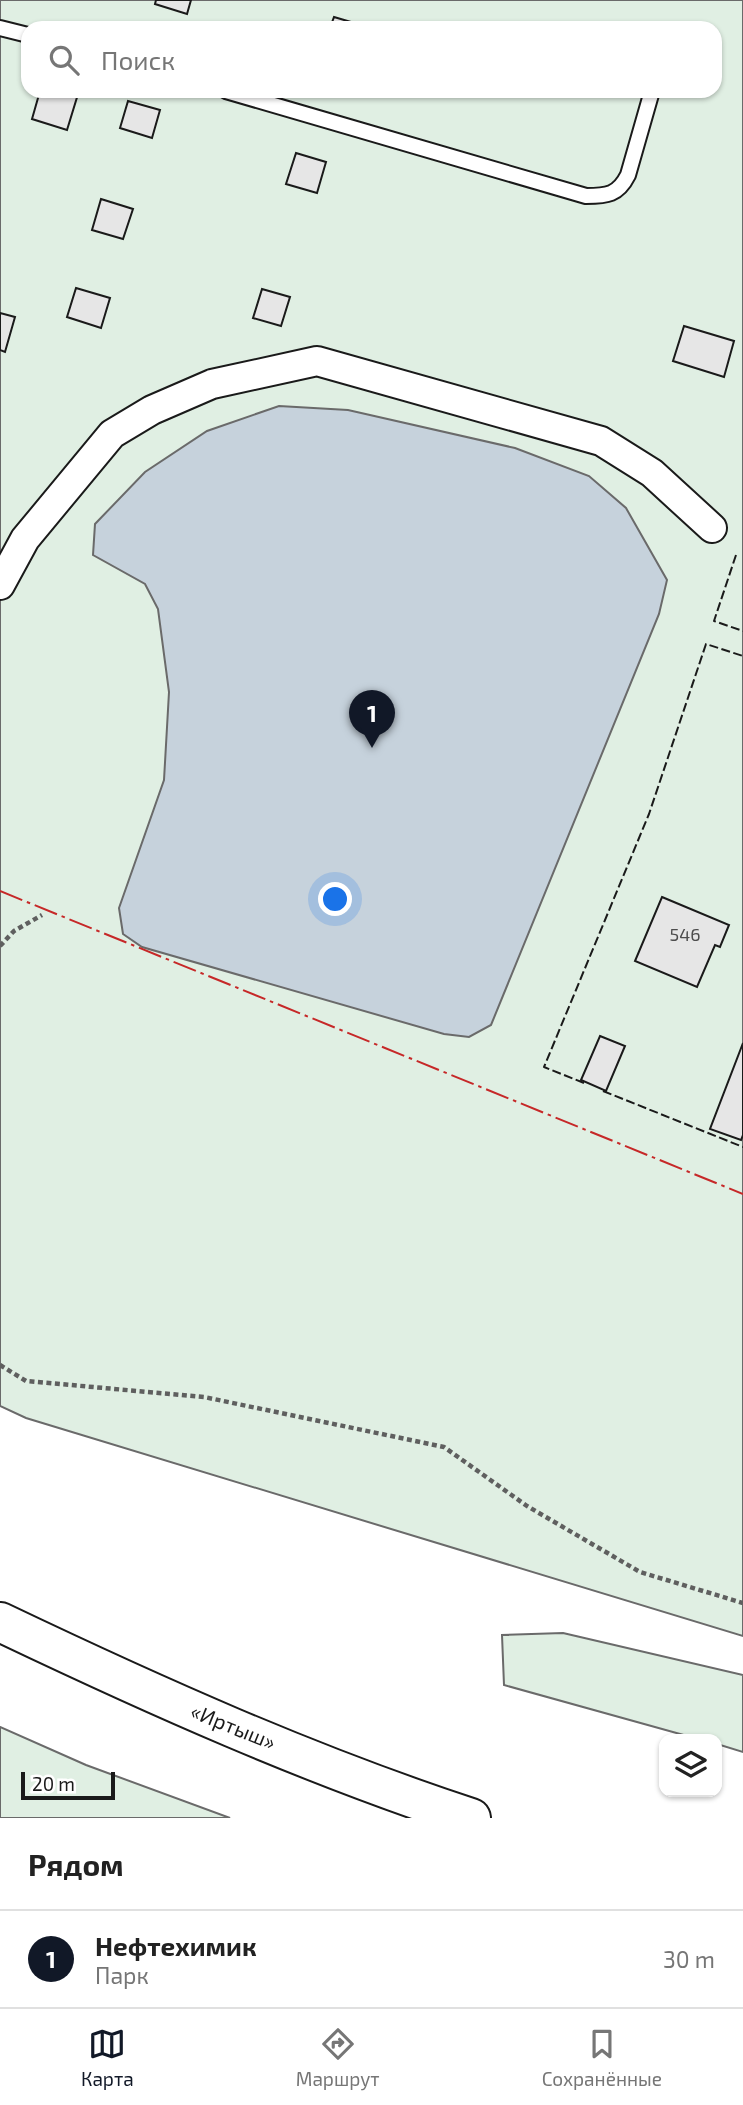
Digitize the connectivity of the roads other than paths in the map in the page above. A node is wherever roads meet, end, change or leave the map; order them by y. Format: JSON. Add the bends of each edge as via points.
{"nodes":[{"id":1,"x":0,"y":28,"type":"edge"},
{"id":2,"x":21,"y":33,"type":"edge"},
{"id":3,"x":250,"y":98,"type":"edge"},
{"id":4,"x":650,"y":98,"type":"edge"},
{"id":5,"x":712,"y":528,"type":"dead end"},
{"id":6,"x":0,"y":585,"type":"edge"},
{"id":7,"x":0,"y":1622,"type":"edge"},
{"id":8,"x":471,"y":1818,"type":"edge"}],
"edges":[{"from":1,"to":2,"type":"lane"},
{"from":3,"to":4,"type":"lane","via":[[586,196],[606,196],[622,188],[628,175]]},
{"from":5,"to":6,"type":"street","via":[[652,474],[601,441],[317,360],[212,384],[152,410],[112,434],[25,540]]},
{"from":7,"to":8,"type":"main road","name":"«Иртыш»","via":[[146,1692],[396,1794]]}]}
